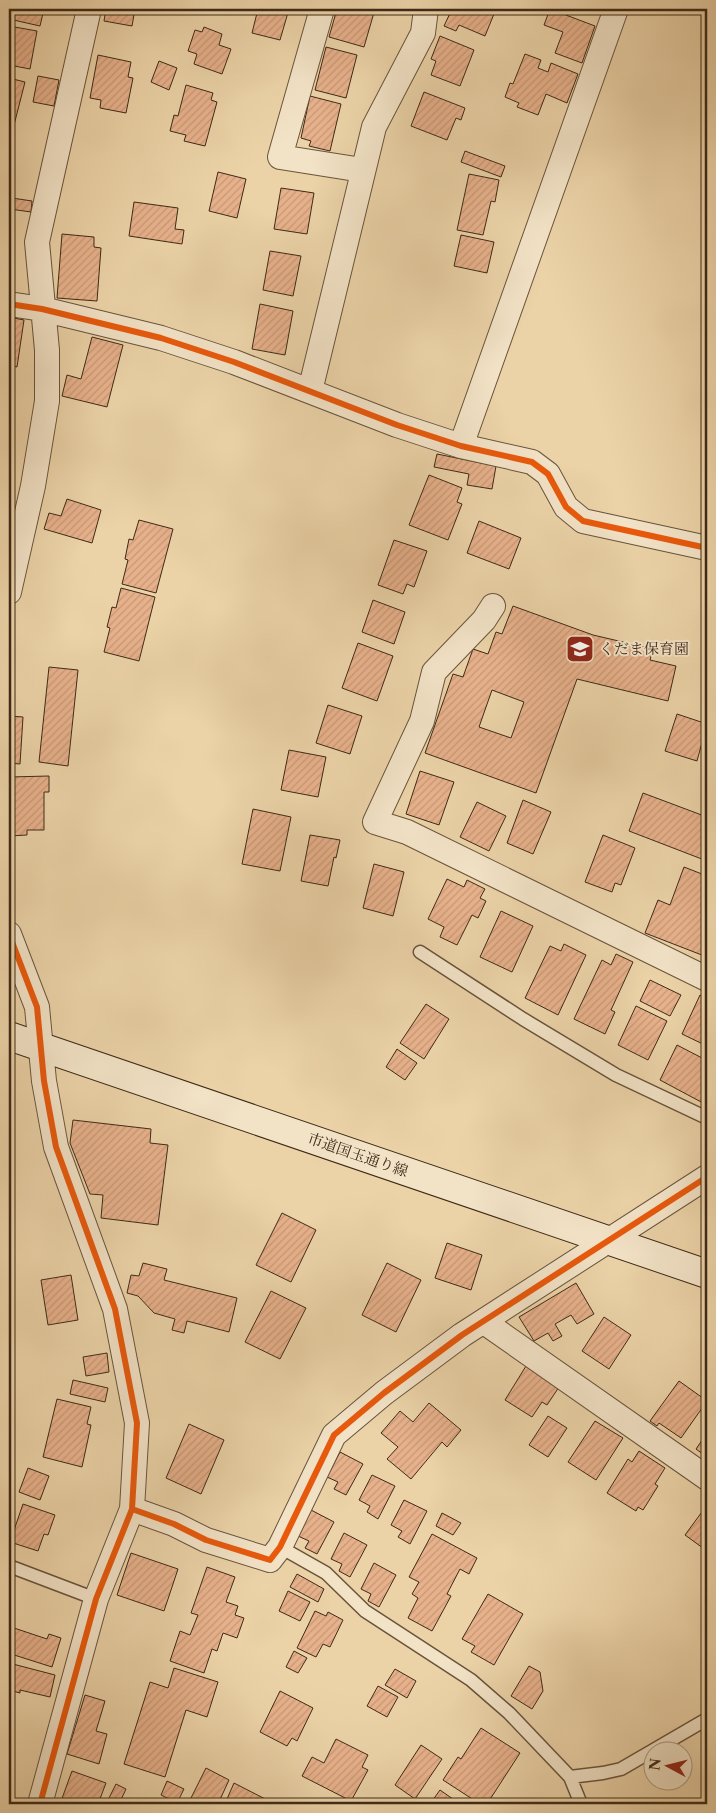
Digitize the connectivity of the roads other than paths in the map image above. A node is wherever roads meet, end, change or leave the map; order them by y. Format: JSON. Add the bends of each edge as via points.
{"nodes":[{"id":1,"x":89,"y":9,"type":"edge"},
{"id":2,"x":322,"y":9,"type":"edge"},
{"id":3,"x":426,"y":9,"type":"edge"},
{"id":4,"x":616,"y":9,"type":"edge"},
{"id":5,"x":362,"y":170,"type":"junction"},
{"id":6,"x":9,"y":304,"type":"edge"},
{"id":7,"x":42,"y":309,"type":"junction"},
{"id":8,"x":310,"y":391,"type":"junction"},
{"id":9,"x":461,"y":446,"type":"junction"},
{"id":10,"x":707,"y":548,"type":"edge"},
{"id":11,"x":9,"y":592,"type":"edge"},
{"id":12,"x":493,"y":606,"type":"dead end"},
{"id":13,"x":9,"y":934,"type":"edge"},
{"id":14,"x":420,"y":952,"type":"dead end"},
{"id":15,"x":707,"y":979,"type":"edge"},
{"id":16,"x":9,"y":1036,"type":"edge"},
{"id":17,"x":40,"y":1047,"type":"junction"},
{"id":18,"x":707,"y":1118,"type":"edge"},
{"id":19,"x":707,"y":1177,"type":"edge"},
{"id":20,"x":608,"y":1241,"type":"junction"},
{"id":21,"x":707,"y":1274,"type":"edge"},
{"id":22,"x":484,"y":1322,"type":"junction"},
{"id":23,"x":707,"y":1478,"type":"edge"},
{"id":24,"x":132,"y":1509,"type":"junction"},
{"id":25,"x":280,"y":1547,"type":"junction"},
{"id":26,"x":9,"y":1566,"type":"edge"},
{"id":27,"x":96,"y":1599,"type":"junction"},
{"id":28,"x":707,"y":1719,"type":"edge"},
{"id":29,"x":570,"y":1777,"type":"junction"},
{"id":30,"x":40,"y":1804,"type":"edge"},
{"id":31,"x":581,"y":1804,"type":"edge"}],
"edges":[{"from":1,"to":7,"type":"street","via":[[37,242]]},
{"from":2,"to":5,"type":"street","via":[[280,157]]},
{"from":3,"to":5,"type":"street","via":[[423,33],[374,127]]},
{"from":4,"to":9,"type":"street"},
{"from":5,"to":8,"type":"street"},
{"from":6,"to":7,"type":"street"},
{"from":7,"to":8,"type":"street","via":[[161,338]]},
{"from":7,"to":11,"type":"street","via":[[47,350],[47,400],[33,486]]},
{"from":8,"to":9,"type":"street"},
{"from":9,"to":10,"type":"street","via":[[532,462],[548,474],[566,507],[583,521]]},
{"from":12,"to":15,"type":"street","via":[[484,620],[434,672],[422,721],[375,822],[407,832]]},
{"from":13,"to":17,"type":"street","via":[[37,1007]]},
{"from":14,"to":18,"type":"lane","via":[[616,1075]]},
{"from":16,"to":17,"type":"street","name":"市道国玉通り線"},
{"from":17,"to":20,"type":"street","name":"市道国玉通り線"},
{"from":17,"to":24,"type":"street","via":[[56,1147],[115,1309],[137,1422]]},
{"from":19,"to":20,"type":"street"},
{"from":20,"to":21,"type":"street","name":"市道国玉通り線"},
{"from":20,"to":22,"type":"street"},
{"from":22,"to":23,"type":"street"},
{"from":22,"to":25,"type":"street","via":[[384,1392],[334,1435]]},
{"from":24,"to":25,"type":"street","via":[[206,1540],[270,1560]]},
{"from":24,"to":27,"type":"street"},
{"from":25,"to":29,"type":"lane","via":[[326,1573],[365,1611],[471,1680],[509,1713]]},
{"from":26,"to":27,"type":"lane"},
{"from":27,"to":30,"type":"street"},
{"from":28,"to":29,"type":"lane","via":[[621,1769]]},
{"from":29,"to":31,"type":"lane"}]}
